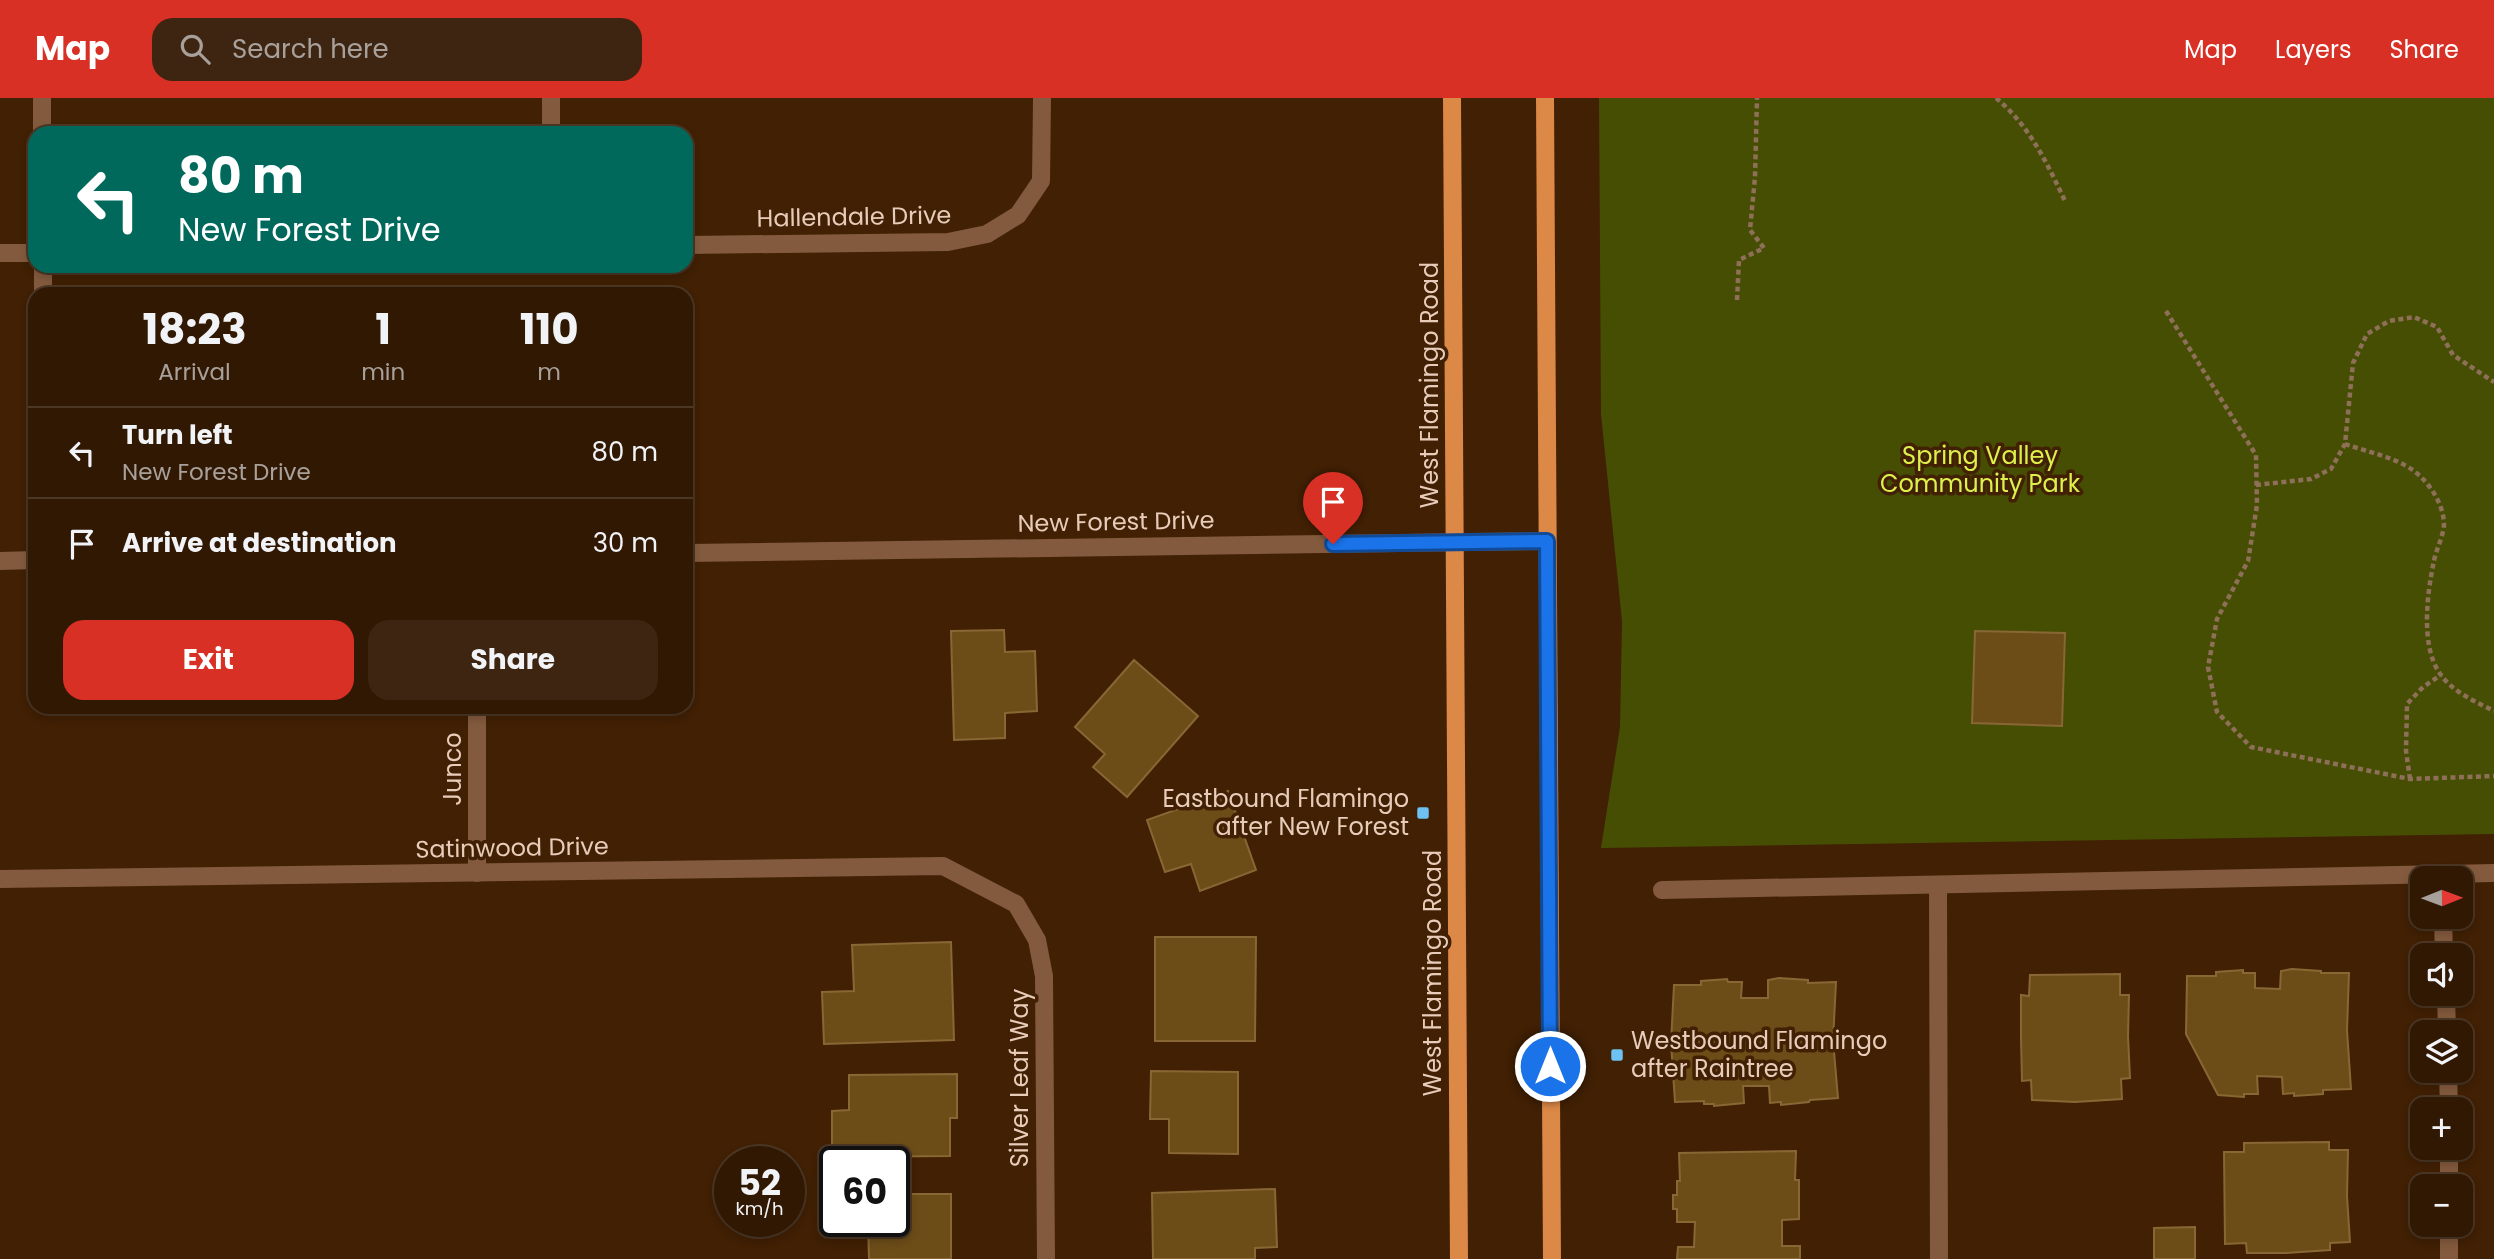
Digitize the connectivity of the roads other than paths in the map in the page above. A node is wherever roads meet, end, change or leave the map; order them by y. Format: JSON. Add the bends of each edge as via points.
{"nodes":[{"id":1,"x":42,"y":98,"type":"edge"},
{"id":2,"x":551,"y":98,"type":"edge"},
{"id":3,"x":1042,"y":98,"type":"edge"},
{"id":4,"x":1452,"y":98,"type":"edge"},
{"id":5,"x":1545,"y":98,"type":"edge"},
{"id":6,"x":42,"y":126,"type":"edge"},
{"id":7,"x":551,"y":126,"type":"edge"},
{"id":8,"x":693,"y":245,"type":"edge"},
{"id":9,"x":0,"y":253,"type":"edge"},
{"id":10,"x":28,"y":253,"type":"edge"},
{"id":11,"x":1547,"y":541,"type":"junction"},
{"id":12,"x":1456,"y":542,"type":"junction"},
{"id":13,"x":693,"y":553,"type":"edge"},
{"id":14,"x":0,"y":561,"type":"edge"},
{"id":15,"x":28,"y":561,"type":"edge"},
{"id":16,"x":477,"y":714,"type":"edge"},
{"id":17,"x":477,"y":873,"type":"junction"},
{"id":18,"x":2494,"y":873,"type":"edge"},
{"id":19,"x":2473,"y":874,"type":"edge"},
{"id":20,"x":2410,"y":877,"type":"edge"},
{"id":21,"x":0,"y":879,"type":"edge"},
{"id":22,"x":1938,"y":885,"type":"junction"},
{"id":23,"x":1662,"y":890,"type":"dead end"},
{"id":24,"x":1016,"y":904,"type":"joint"},
{"id":25,"x":2449,"y":1237,"type":"edge"},
{"id":26,"x":1046,"y":1259,"type":"edge"},
{"id":27,"x":1459,"y":1259,"type":"edge"},
{"id":28,"x":1552,"y":1259,"type":"edge"},
{"id":29,"x":1939,"y":1259,"type":"edge"},
{"id":30,"x":2449,"y":1259,"type":"edge"}],
"edges":[{"from":1,"to":6,"type":"street"},
{"from":2,"to":7,"type":"street"},
{"from":3,"to":8,"type":"street","name":"Hallendale Drive","via":[[1041,181],[1018,215],[986,234],[948,242]]},
{"from":4,"to":12,"type":"main road","name":"West Flamingo Road"},
{"from":5,"to":11,"type":"main road"},
{"from":9,"to":10,"type":"street"},
{"from":11,"to":12,"type":"street","name":"New Forest Drive"},
{"from":11,"to":28,"type":"main road"},
{"from":12,"to":13,"type":"street","name":"New Forest Drive"},
{"from":12,"to":27,"type":"main road","name":"West Flamingo Road"},
{"from":14,"to":15,"type":"street"},
{"from":16,"to":17,"type":"street","name":"Junco"},
{"from":17,"to":21,"type":"street","name":"Satinwood Drive"},
{"from":17,"to":24,"type":"street","name":"Satinwood Drive","via":[[943,866]]},
{"from":18,"to":19,"type":"street"},
{"from":20,"to":22,"type":"street"},
{"from":22,"to":23,"type":"street"},
{"from":22,"to":29,"type":"street"},
{"from":24,"to":26,"type":"street","name":"Silver Leaf Way","via":[[1037,940],[1044,976]]},
{"from":25,"to":30,"type":"street"}]}
